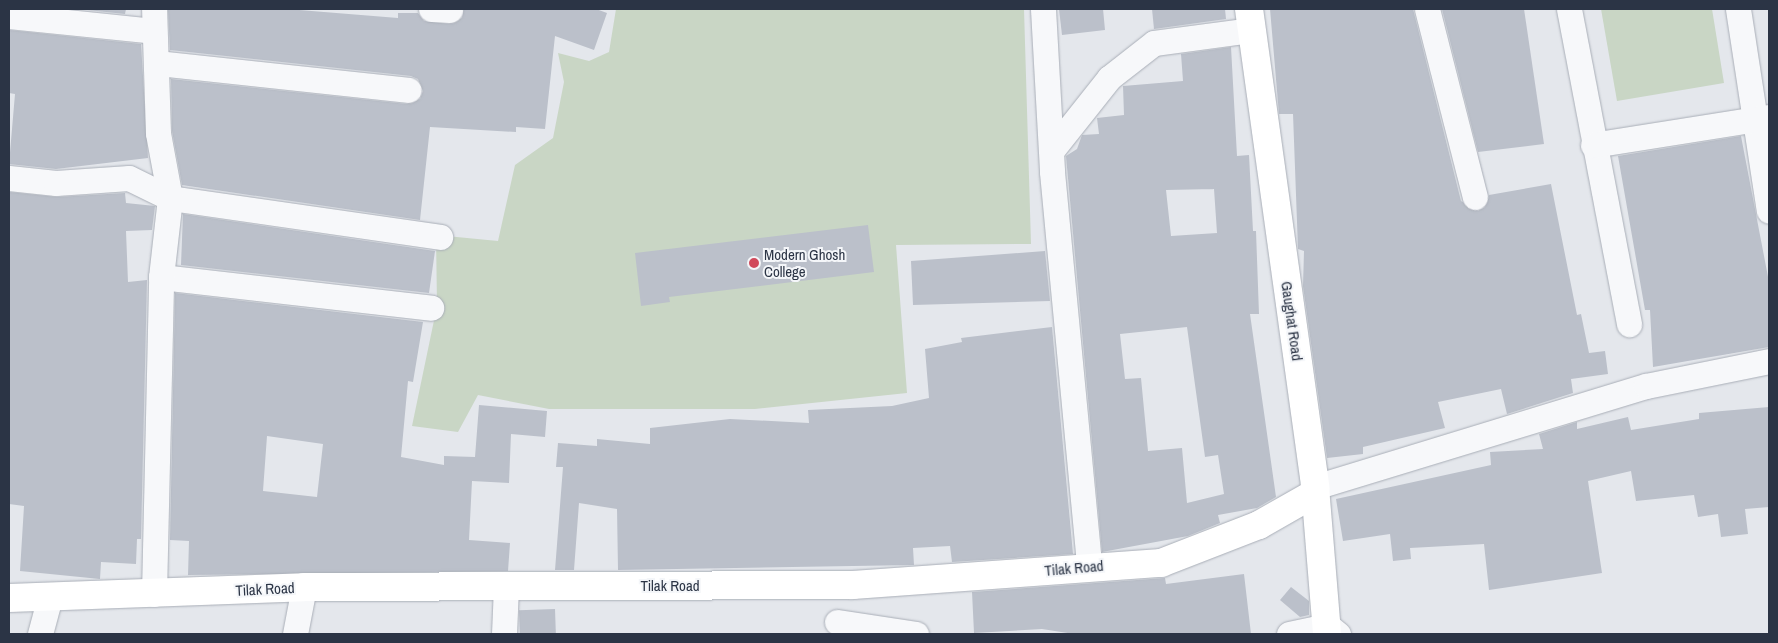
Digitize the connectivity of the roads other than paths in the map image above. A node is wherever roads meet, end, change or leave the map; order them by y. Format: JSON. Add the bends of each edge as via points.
{"nodes":[{"id":1,"x":1043,"y":9,"type":"edge"},
{"id":2,"x":1427,"y":9,"type":"edge"},
{"id":3,"x":1569,"y":9,"type":"edge"},
{"id":4,"x":1738,"y":9,"type":"edge"},
{"id":5,"x":9,"y":16,"type":"edge"},
{"id":6,"x":1251,"y":19,"type":"edge"},
{"id":7,"x":154,"y":20,"type":"edge"},
{"id":8,"x":157,"y":63,"type":"junction"},
{"id":9,"x":409,"y":90,"type":"dead end"},
{"id":10,"x":1762,"y":118,"type":"edge"},
{"id":11,"x":1593,"y":145,"type":"junction"},
{"id":12,"x":1052,"y":150,"type":"junction"},
{"id":13,"x":9,"y":178,"type":"edge"},
{"id":14,"x":1474,"y":197,"type":"dead end"},
{"id":15,"x":170,"y":198,"type":"junction"},
{"id":16,"x":1769,"y":211,"type":"edge"},
{"id":17,"x":440,"y":237,"type":"dead end"},
{"id":18,"x":161,"y":277,"type":"junction"},
{"id":19,"x":431,"y":308,"type":"dead end"},
{"id":20,"x":1629,"y":324,"type":"dead end"},
{"id":21,"x":1769,"y":361,"type":"edge"},
{"id":22,"x":1315,"y":490,"type":"junction"},
{"id":23,"x":1089,"y":566,"type":"junction"},
{"id":24,"x":853,"y":585,"type":"junction"},
{"id":25,"x":304,"y":587,"type":"junction"},
{"id":26,"x":506,"y":587,"type":"junction"},
{"id":27,"x":154,"y":594,"type":"junction"},
{"id":28,"x":50,"y":596,"type":"junction"},
{"id":29,"x":9,"y":598,"type":"edge"},
{"id":30,"x":836,"y":628,"type":"edge"},
{"id":31,"x":1331,"y":631,"type":"edge"},
{"id":32,"x":40,"y":634,"type":"edge"},
{"id":33,"x":295,"y":634,"type":"edge"},
{"id":34,"x":504,"y":634,"type":"edge"},
{"id":35,"x":916,"y":634,"type":"edge"},
{"id":36,"x":1289,"y":634,"type":"edge"}],
"edges":[{"from":1,"to":12,"type":"street"},
{"from":2,"to":14,"type":"street"},
{"from":3,"to":11,"type":"street"},
{"from":4,"to":10,"type":"street"},
{"from":5,"to":7,"type":"street"},
{"from":6,"to":12,"type":"street","via":[[1154,43],[1109,78]]},
{"from":6,"to":22,"type":"main road","name":"Gaughat Road"},
{"from":7,"to":8,"type":"street"},
{"from":8,"to":9,"type":"street"},
{"from":8,"to":15,"type":"street","via":[[158,134]]},
{"from":10,"to":11,"type":"street"},
{"from":10,"to":16,"type":"street"},
{"from":11,"to":20,"type":"street"},
{"from":12,"to":23,"type":"street"},
{"from":13,"to":15,"type":"street","via":[[56,184],[129,178]]},
{"from":15,"to":17,"type":"street"},
{"from":15,"to":18,"type":"street"},
{"from":18,"to":19,"type":"street"},
{"from":18,"to":27,"type":"street"},
{"from":21,"to":22,"type":"street","via":[[1646,386]]},
{"from":22,"to":23,"type":"main road","name":"Tilak Road","via":[[1259,526],[1161,563]]},
{"from":22,"to":31,"type":"main road","name":"Gaughat Road"},
{"from":23,"to":24,"type":"main road","name":"Tilak Road"},
{"from":24,"to":26,"type":"main road","name":"Tilak Road"},
{"from":24,"to":30,"type":"street"},
{"from":25,"to":26,"type":"main road","name":"Tilak Road"},
{"from":25,"to":27,"type":"main road","name":"Tilak Road"},
{"from":25,"to":33,"type":"street"},
{"from":26,"to":34,"type":"street"},
{"from":27,"to":28,"type":"main road","name":"Tilak Road"},
{"from":28,"to":29,"type":"main road","name":"Tilak Road"},
{"from":28,"to":32,"type":"street"},
{"from":30,"to":35,"type":"street"},
{"from":31,"to":36,"type":"street"}]}
